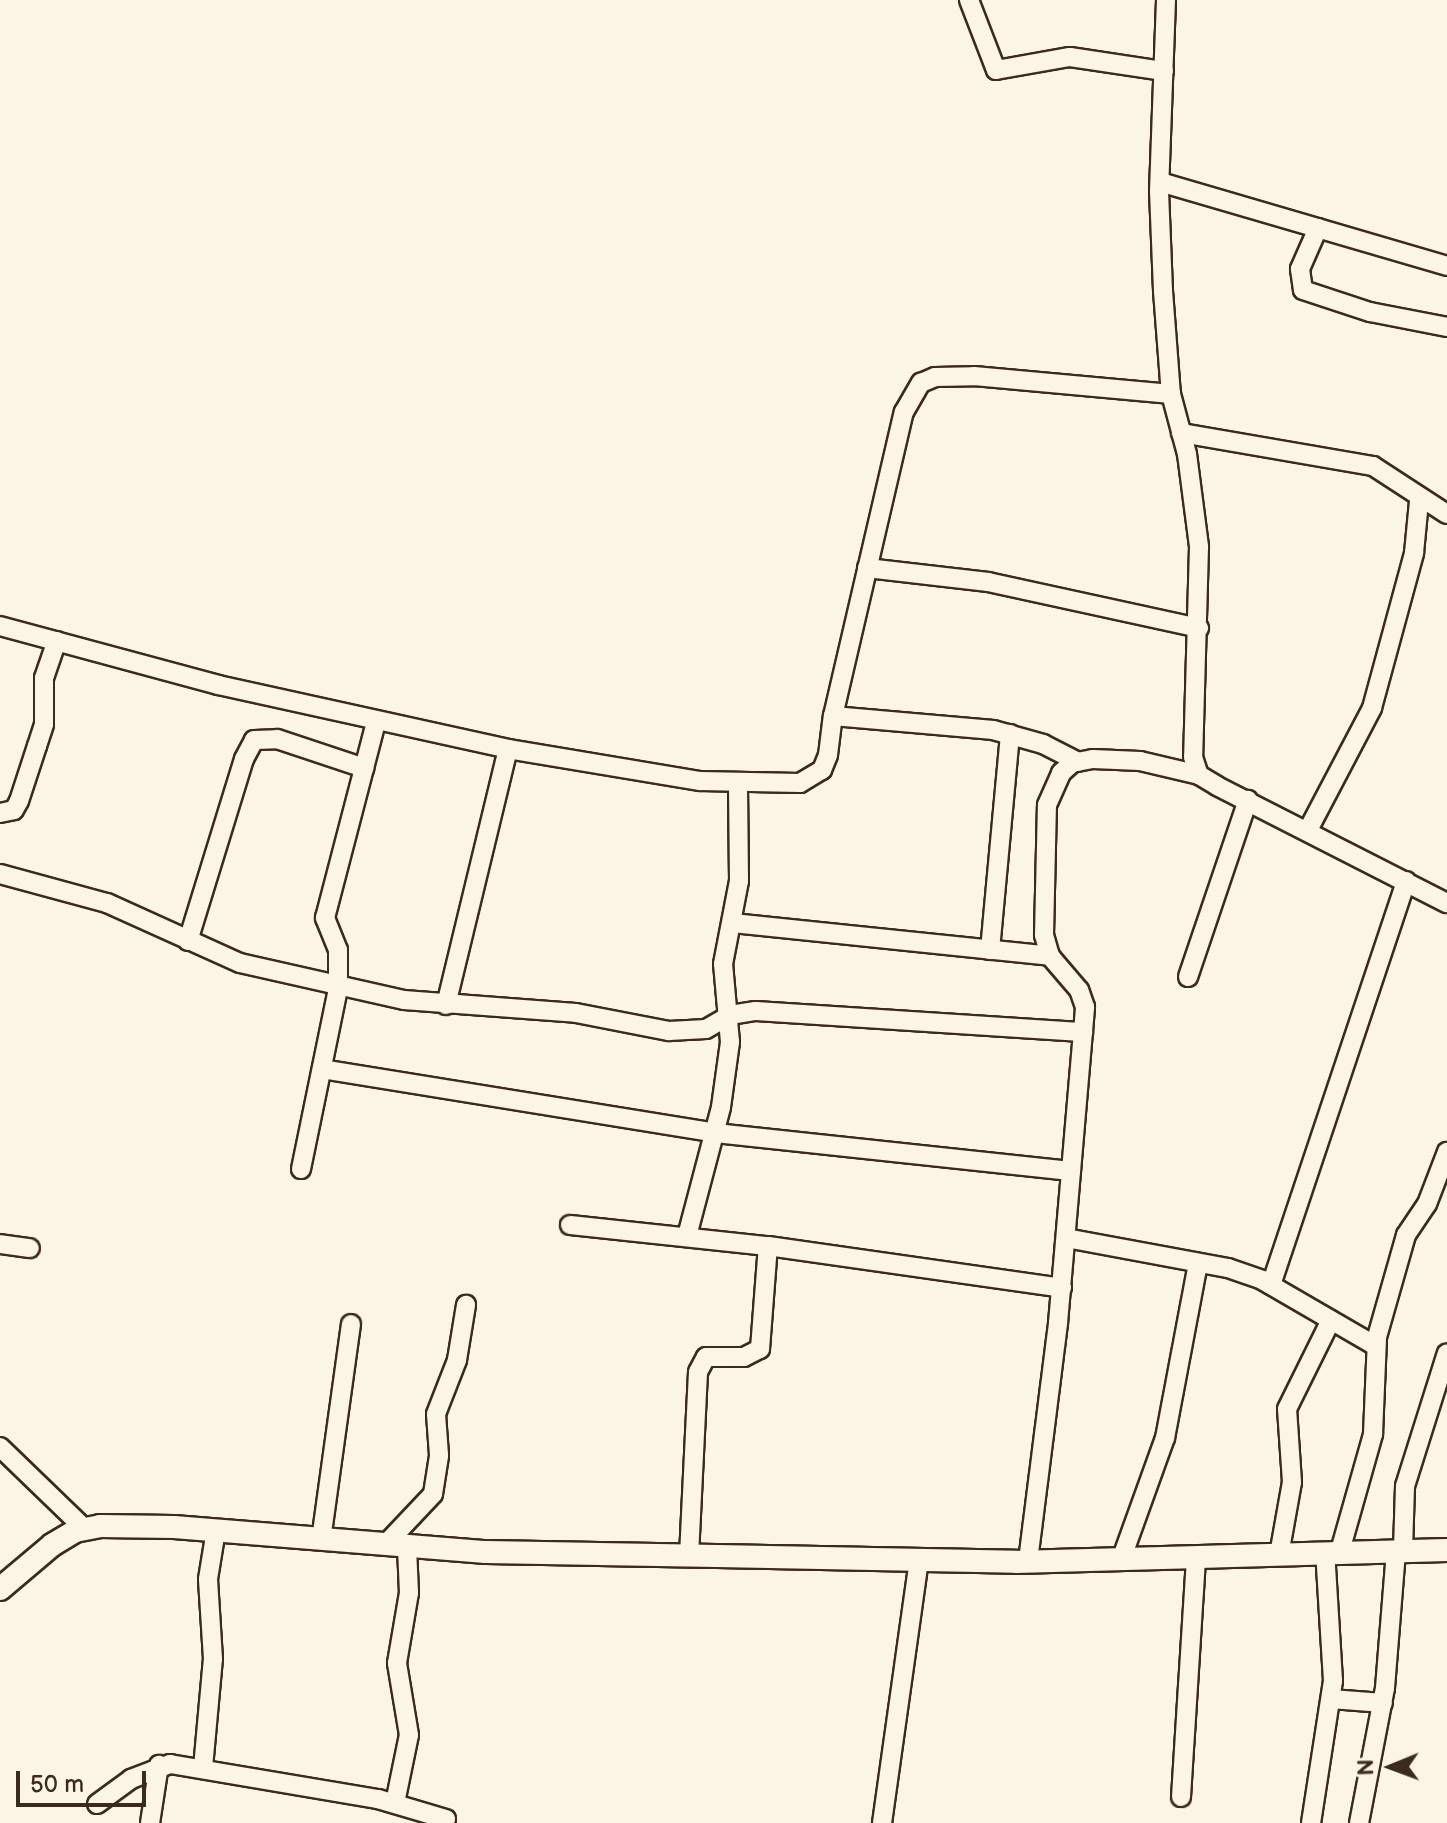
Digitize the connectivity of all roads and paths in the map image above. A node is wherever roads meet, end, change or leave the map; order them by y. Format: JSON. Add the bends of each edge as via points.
{"nodes":[{"id":1,"x":969,"y":0,"type":"edge"},
{"id":2,"x":1166,"y":0,"type":"edge"},
{"id":3,"x":1164,"y":71,"type":"junction"},
{"id":4,"x":1160,"y":182,"type":"junction"},
{"id":5,"x":1318,"y":228,"type":"junction"},
{"id":6,"x":1447,"y":266,"type":"edge"},
{"id":7,"x":1447,"y":327,"type":"edge"},
{"id":8,"x":1171,"y":394,"type":"junction"},
{"id":9,"x":1181,"y":433,"type":"junction"},
{"id":10,"x":1419,"y":501,"type":"junction"},
{"id":11,"x":1447,"y":514,"type":"edge"},
{"id":12,"x":867,"y":568,"type":"junction"},
{"id":13,"x":0,"y":626,"type":"edge"},
{"id":14,"x":1199,"y":628,"type":"junction"},
{"id":15,"x":57,"y":641,"type":"junction"},
{"id":16,"x":833,"y":716,"type":"junction"},
{"id":17,"x":376,"y":722,"type":"junction"},
{"id":18,"x":1010,"y":734,"type":"junction"},
{"id":19,"x":508,"y":749,"type":"junction"},
{"id":20,"x":1078,"y":762,"type":"junction"},
{"id":21,"x":364,"y":768,"type":"junction"},
{"id":22,"x":1199,"y":775,"type":"junction"},
{"id":23,"x":738,"y":784,"type":"junction"},
{"id":24,"x":1248,"y":800,"type":"junction"},
{"id":25,"x":0,"y":813,"type":"edge"},
{"id":26,"x":1308,"y":830,"type":"junction"},
{"id":27,"x":0,"y":874,"type":"edge"},
{"id":28,"x":1406,"y":881,"type":"junction"},
{"id":29,"x":1447,"y":903,"type":"edge"},
{"id":30,"x":732,"y":923,"type":"junction"},
{"id":31,"x":188,"y":941,"type":"junction"},
{"id":32,"x":990,"y":950,"type":"junction"},
{"id":33,"x":1050,"y":956,"type":"junction"},
{"id":34,"x":1188,"y":977,"type":"dead end"},
{"id":35,"x":338,"y":988,"type":"junction"},
{"id":36,"x":446,"y":1005,"type":"junction"},
{"id":37,"x":730,"y":1015,"type":"junction"},
{"id":38,"x":1083,"y":1032,"type":"junction"},
{"id":39,"x":322,"y":1069,"type":"junction"},
{"id":40,"x":715,"y":1133,"type":"junction"},
{"id":41,"x":1447,"y":1152,"type":"edge"},
{"id":42,"x":301,"y":1169,"type":"dead end"},
{"id":43,"x":1071,"y":1171,"type":"junction"},
{"id":44,"x":570,"y":1225,"type":"dead end"},
{"id":45,"x":687,"y":1236,"type":"junction"},
{"id":46,"x":1066,"y":1238,"type":"junction"},
{"id":47,"x":0,"y":1244,"type":"edge"},
{"id":48,"x":768,"y":1246,"type":"junction"},
{"id":49,"x":30,"y":1248,"type":"dead end"},
{"id":50,"x":1198,"y":1263,"type":"junction"},
{"id":51,"x":1271,"y":1285,"type":"junction"},
{"id":52,"x":1062,"y":1288,"type":"junction"},
{"id":53,"x":466,"y":1305,"type":"dead end"},
{"id":54,"x":1331,"y":1320,"type":"junction"},
{"id":55,"x":351,"y":1324,"type":"dead end"},
{"id":56,"x":1376,"y":1346,"type":"junction"},
{"id":57,"x":1447,"y":1353,"type":"edge"},
{"id":58,"x":0,"y":1447,"type":"edge"},
{"id":59,"x":85,"y":1529,"type":"junction"},
{"id":60,"x":216,"y":1530,"type":"junction"},
{"id":61,"x":321,"y":1540,"type":"junction"},
{"id":62,"x":396,"y":1546,"type":"junction"},
{"id":63,"x":1399,"y":1550,"type":"junction"},
{"id":64,"x":1447,"y":1550,"type":"edge"},
{"id":65,"x":1332,"y":1552,"type":"junction"},
{"id":66,"x":1279,"y":1555,"type":"junction"},
{"id":67,"x":689,"y":1556,"type":"junction"},
{"id":68,"x":919,"y":1560,"type":"junction"},
{"id":69,"x":1121,"y":1560,"type":"junction"},
{"id":70,"x":1196,"y":1560,"type":"junction"},
{"id":71,"x":1028,"y":1561,"type":"junction"},
{"id":72,"x":0,"y":1589,"type":"edge"},
{"id":73,"x":1331,"y":1699,"type":"junction"},
{"id":74,"x":1383,"y":1703,"type":"junction"},
{"id":75,"x":159,"y":1765,"type":"junction"},
{"id":76,"x":203,"y":1768,"type":"junction"},
{"id":77,"x":1181,"y":1797,"type":"dead end"},
{"id":78,"x":395,"y":1803,"type":"junction"},
{"id":79,"x":97,"y":1804,"type":"dead end"},
{"id":80,"x":446,"y":1819,"type":"dead end"},
{"id":81,"x":150,"y":1823,"type":"edge"},
{"id":82,"x":882,"y":1823,"type":"edge"},
{"id":83,"x":1311,"y":1823,"type":"edge"},
{"id":84,"x":1359,"y":1823,"type":"edge"}],
"edges":[{"from":1,"to":3,"type":"street","via":[[996,70],[1070,57]]},
{"from":2,"to":3,"type":"street"},
{"from":3,"to":4,"type":"street"},
{"from":4,"to":5,"type":"street"},
{"from":4,"to":8,"type":"street"},
{"from":5,"to":6,"type":"street"},
{"from":5,"to":7,"type":"street","via":[[1300,269],[1303,290],[1370,312]]},
{"from":8,"to":9,"type":"street"},
{"from":8,"to":12,"type":"street","via":[[955,375],[921,383],[904,412]]},
{"from":9,"to":10,"type":"street","via":[[1373,466],[1400,480]]},
{"from":9,"to":14,"type":"street","via":[[1199,547]]},
{"from":10,"to":11,"type":"street"},
{"from":10,"to":26,"type":"street","via":[[1414,553],[1372,708]]},
{"from":12,"to":14,"type":"street","via":[[988,582]]},
{"from":12,"to":16,"type":"street"},
{"from":13,"to":15,"type":"street"},
{"from":14,"to":22,"type":"street","via":[[1191,736]]},
{"from":15,"to":17,"type":"street"},
{"from":15,"to":25,"type":"street","via":[[44,678],[44,724],[19,801],[14,810]]},
{"from":16,"to":18,"type":"street"},
{"from":16,"to":23,"type":"street","via":[[828,755],[814,778]]},
{"from":17,"to":19,"type":"street"},
{"from":17,"to":21,"type":"street"},
{"from":18,"to":20,"type":"street"},
{"from":18,"to":32,"type":"street"},
{"from":19,"to":23,"type":"street"},
{"from":19,"to":36,"type":"street"},
{"from":20,"to":22,"type":"street","via":[[1140,761]]},
{"from":20,"to":33,"type":"street","via":[[1061,773],[1047,805],[1044,935]]},
{"from":21,"to":31,"type":"street","via":[[277,739],[254,740]]},
{"from":21,"to":35,"type":"street","via":[[325,918],[338,950]]},
{"from":22,"to":24,"type":"street"},
{"from":23,"to":30,"type":"street","via":[[739,881]]},
{"from":24,"to":26,"type":"street"},
{"from":24,"to":34,"type":"street"},
{"from":26,"to":28,"type":"street"},
{"from":27,"to":31,"type":"street","via":[[107,903]]},
{"from":28,"to":29,"type":"street"},
{"from":28,"to":51,"type":"street"},
{"from":30,"to":32,"type":"street"},
{"from":30,"to":37,"type":"street","via":[[723,964]]},
{"from":31,"to":35,"type":"street","via":[[252,966]]},
{"from":32,"to":33,"type":"street"},
{"from":33,"to":38,"type":"street","via":[[1079,990],[1085,1007]]},
{"from":35,"to":36,"type":"street"},
{"from":35,"to":39,"type":"street"},
{"from":36,"to":37,"type":"street","via":[[576,1013],[669,1031],[706,1029]]},
{"from":37,"to":38,"type":"street","via":[[756,1011]]},
{"from":37,"to":40,"type":"street"},
{"from":38,"to":43,"type":"street"},
{"from":39,"to":40,"type":"street"},
{"from":39,"to":42,"type":"street"},
{"from":40,"to":43,"type":"street"},
{"from":40,"to":45,"type":"street"},
{"from":41,"to":56,"type":"street","via":[[1401,1248]]},
{"from":43,"to":46,"type":"street"},
{"from":44,"to":45,"type":"street"},
{"from":45,"to":48,"type":"street"},
{"from":46,"to":50,"type":"street"},
{"from":46,"to":52,"type":"street"},
{"from":47,"to":49,"type":"street"},
{"from":48,"to":52,"type":"street"},
{"from":48,"to":67,"type":"street","via":[[760,1349],[744,1357],[706,1357],[698,1372]]},
{"from":50,"to":51,"type":"street"},
{"from":50,"to":69,"type":"street","via":[[1165,1438]]},
{"from":51,"to":54,"type":"street"},
{"from":52,"to":71,"type":"street"},
{"from":53,"to":62,"type":"street","via":[[457,1360],[436,1414],[439,1455],[433,1494]]},
{"from":54,"to":56,"type":"street"},
{"from":54,"to":66,"type":"street","via":[[1287,1409],[1292,1482]]},
{"from":55,"to":61,"type":"street"},
{"from":56,"to":65,"type":"street","via":[[1373,1434]]},
{"from":57,"to":63,"type":"street","via":[[1405,1486]]},
{"from":58,"to":59,"type":"street"},
{"from":59,"to":60,"type":"main road","via":[[136,1525]]},
{"from":59,"to":72,"type":"main road","via":[[52,1545]]},
{"from":60,"to":61,"type":"main road"},
{"from":60,"to":76,"type":"street","via":[[208,1579],[213,1659]]},
{"from":61,"to":62,"type":"main road"},
{"from":62,"to":67,"type":"main road"},
{"from":62,"to":78,"type":"street","via":[[409,1593],[397,1663],[409,1735]]},
{"from":63,"to":64,"type":"main road"},
{"from":63,"to":65,"type":"main road"},
{"from":63,"to":74,"type":"street"},
{"from":65,"to":66,"type":"main road"},
{"from":65,"to":73,"type":"street"},
{"from":66,"to":70,"type":"main road"},
{"from":67,"to":68,"type":"main road"},
{"from":68,"to":71,"type":"main road"},
{"from":68,"to":82,"type":"street"},
{"from":69,"to":70,"type":"main road"},
{"from":69,"to":71,"type":"main road"},
{"from":70,"to":77,"type":"street"},
{"from":73,"to":74,"type":"street"},
{"from":73,"to":83,"type":"street"},
{"from":74,"to":84,"type":"street"},
{"from":75,"to":76,"type":"street"},
{"from":75,"to":79,"type":"street"},
{"from":75,"to":81,"type":"street"},
{"from":76,"to":78,"type":"street"},
{"from":78,"to":80,"type":"street"}]}
